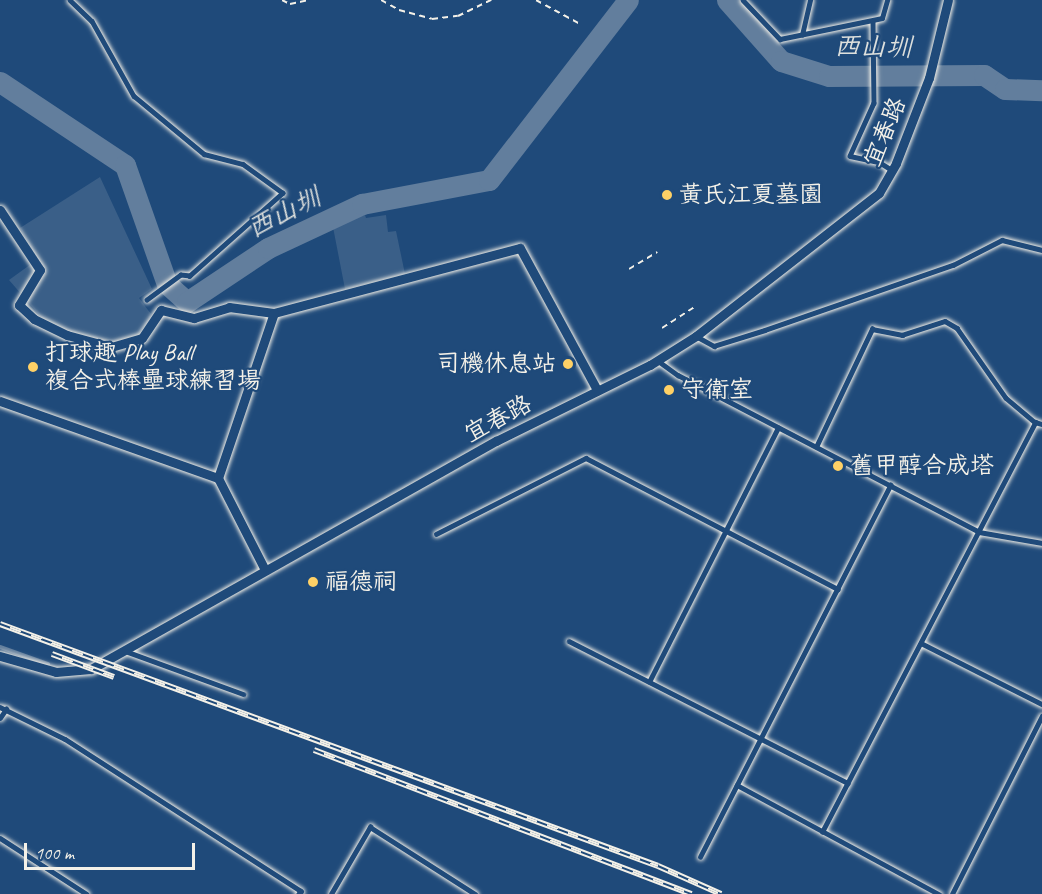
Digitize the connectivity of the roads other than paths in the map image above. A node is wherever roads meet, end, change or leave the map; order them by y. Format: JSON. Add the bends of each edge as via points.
{"nodes":[{"id":1,"x":70,"y":0,"type":"edge"},
{"id":2,"x":743,"y":0,"type":"edge"},
{"id":3,"x":810,"y":0,"type":"edge"},
{"id":4,"x":887,"y":0,"type":"edge"},
{"id":5,"x":948,"y":0,"type":"edge"},
{"id":6,"x":873,"y":21,"type":"junction"},
{"id":7,"x":802,"y":34,"type":"junction"},
{"id":8,"x":892,"y":170,"type":"junction"},
{"id":9,"x":0,"y":210,"type":"edge"},
{"id":10,"x":1042,"y":250,"type":"edge"},
{"id":11,"x":147,"y":300,"type":"dead end"},
{"id":12,"x":274,"y":313,"type":"junction"},
{"id":13,"x":696,"y":336,"type":"junction"},
{"id":14,"x":657,"y":360,"type":"junction"},
{"id":15,"x":597,"y":390,"type":"junction"},
{"id":16,"x":0,"y":401,"type":"edge"},
{"id":17,"x":1035,"y":422,"type":"junction"},
{"id":18,"x":1042,"y":424,"type":"edge"},
{"id":19,"x":778,"y":428,"type":"junction"},
{"id":20,"x":816,"y":447,"type":"junction"},
{"id":21,"x":218,"y":478,"type":"junction"},
{"id":22,"x":890,"y":485,"type":"junction"},
{"id":23,"x":725,"y":530,"type":"junction"},
{"id":24,"x":979,"y":532,"type":"junction"},
{"id":25,"x":436,"y":534,"type":"dead end"},
{"id":26,"x":1042,"y":543,"type":"edge"},
{"id":27,"x":265,"y":570,"type":"junction"},
{"id":28,"x":838,"y":589,"type":"junction"},
{"id":29,"x":569,"y":641,"type":"dead end"},
{"id":30,"x":921,"y":643,"type":"junction"},
{"id":31,"x":123,"y":650,"type":"junction"},
{"id":32,"x":0,"y":656,"type":"edge"},
{"id":33,"x":649,"y":682,"type":"junction"},
{"id":34,"x":243,"y":694,"type":"dead end"},
{"id":35,"x":1042,"y":704,"type":"edge"},
{"id":36,"x":3,"y":708,"type":"edge"},
{"id":37,"x":1042,"y":716,"type":"edge"},
{"id":38,"x":0,"y":718,"type":"edge"},
{"id":39,"x":762,"y":739,"type":"junction"},
{"id":40,"x":848,"y":783,"type":"junction"},
{"id":41,"x":737,"y":785,"type":"junction"},
{"id":42,"x":822,"y":832,"type":"junction"},
{"id":43,"x":0,"y":838,"type":"edge"},
{"id":44,"x":700,"y":857,"type":"dead end"},
{"id":45,"x":87,"y":894,"type":"edge"},
{"id":46,"x":299,"y":894,"type":"edge"},
{"id":47,"x":331,"y":894,"type":"edge"},
{"id":48,"x":475,"y":894,"type":"edge"},
{"id":49,"x":939,"y":894,"type":"edge"},
{"id":50,"x":952,"y":894,"type":"edge"}],
"edges":[{"from":1,"to":11,"type":"lane","via":[[92,21],[134,96],[204,154],[243,164],[283,193],[190,276],[181,275]]},
{"from":2,"to":7,"type":"lane","via":[[780,39]]},
{"from":3,"to":7,"type":"lane"},
{"from":4,"to":6,"type":"lane","via":[[882,18]]},
{"from":5,"to":8,"type":"street","name":"宜春路","via":[[928,78]]},
{"from":6,"to":7,"type":"lane"},
{"from":6,"to":8,"type":"lane","via":[[874,103],[850,156],[879,162]]},
{"from":8,"to":13,"type":"street","name":"宜春路","via":[[879,193]]},
{"from":9,"to":12,"type":"street","via":[[40,270],[19,305],[34,319],[88,343],[127,345],[142,338],[161,310],[194,318],[229,307]]},
{"from":10,"to":13,"type":"lane","via":[[1002,240],[953,265],[714,346]]},
{"from":12,"to":15,"type":"street","via":[[520,248]]},
{"from":12,"to":21,"type":"street"},
{"from":13,"to":14,"type":"street","name":"宜春路"},
{"from":14,"to":15,"type":"street","name":"宜春路"},
{"from":14,"to":19,"type":"lane"},
{"from":15,"to":27,"type":"street","name":"宜春路","via":[[496,441]]},
{"from":16,"to":21,"type":"street"},
{"from":17,"to":18,"type":"lane"},
{"from":17,"to":20,"type":"lane","via":[[1006,398],[957,328],[945,321],[902,335],[872,329]]},
{"from":17,"to":24,"type":"lane"},
{"from":19,"to":20,"type":"lane"},
{"from":19,"to":23,"type":"lane"},
{"from":20,"to":22,"type":"lane"},
{"from":21,"to":27,"type":"street"},
{"from":22,"to":24,"type":"lane"},
{"from":22,"to":28,"type":"lane"},
{"from":23,"to":25,"type":"lane","via":[[586,458]]},
{"from":23,"to":28,"type":"lane"},
{"from":23,"to":33,"type":"lane"},
{"from":24,"to":26,"type":"lane"},
{"from":24,"to":30,"type":"lane"},
{"from":27,"to":31,"type":"street","name":"宜春路"},
{"from":28,"to":39,"type":"lane"},
{"from":29,"to":33,"type":"lane"},
{"from":30,"to":35,"type":"lane"},
{"from":30,"to":40,"type":"lane"},
{"from":31,"to":32,"type":"street","name":"宜春路","via":[[91,669],[74,673],[56,672]]},
{"from":31,"to":34,"type":"lane"},
{"from":33,"to":39,"type":"lane"},
{"from":36,"to":38,"type":"lane"},
{"from":36,"to":46,"type":"lane","via":[[65,739],[301,891]]},
{"from":37,"to":50,"type":"lane"},
{"from":39,"to":40,"type":"lane"},
{"from":39,"to":41,"type":"lane"},
{"from":40,"to":42,"type":"lane"},
{"from":41,"to":42,"type":"lane"},
{"from":41,"to":44,"type":"lane"},
{"from":42,"to":49,"type":"lane"},
{"from":43,"to":45,"type":"lane"},
{"from":47,"to":48,"type":"lane","via":[[370,827]]}]}
